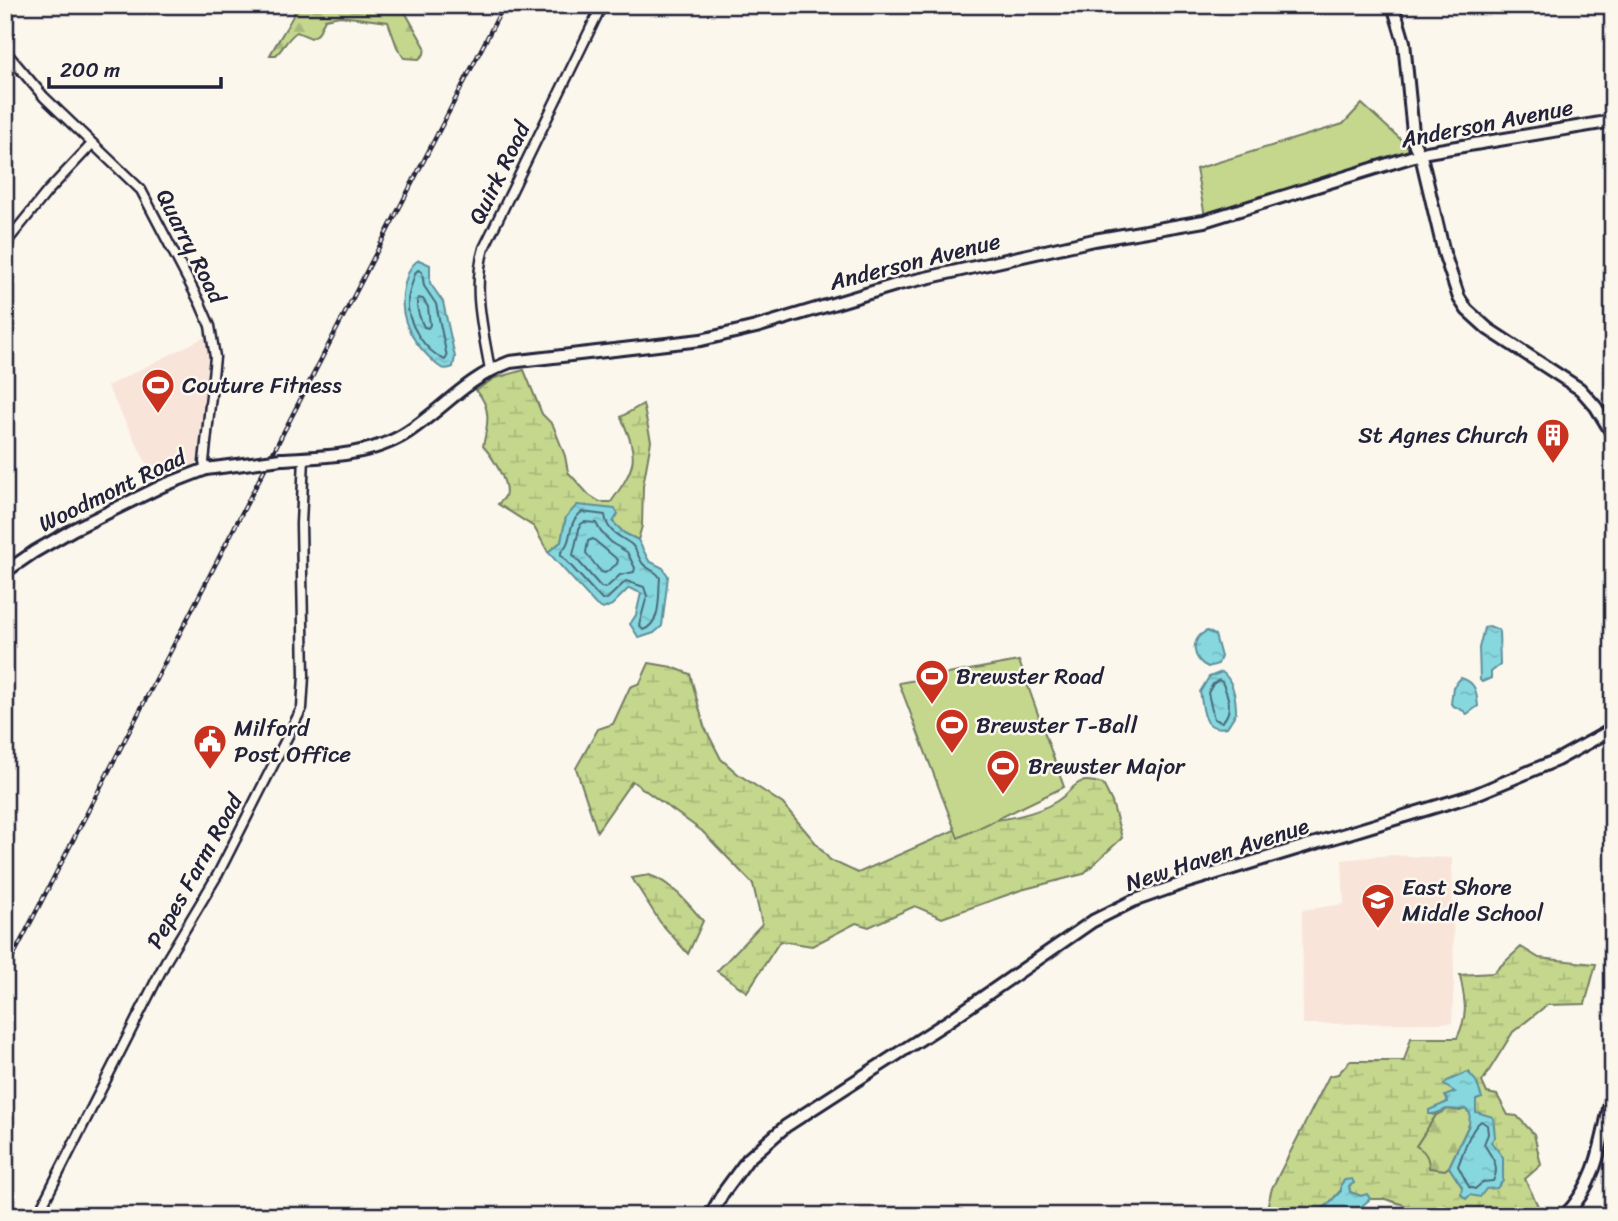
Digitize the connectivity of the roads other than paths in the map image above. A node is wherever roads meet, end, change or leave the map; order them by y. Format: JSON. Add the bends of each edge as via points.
{"nodes":[{"id":1,"x":602,"y":5,"type":"edge"},
{"id":2,"x":1393,"y":5,"type":"edge"},
{"id":3,"x":5,"y":51,"type":"edge"},
{"id":4,"x":1613,"y":121,"type":"edge"},
{"id":5,"x":92,"y":144,"type":"junction"},
{"id":6,"x":1420,"y":153,"type":"junction"},
{"id":7,"x":5,"y":244,"type":"edge"},
{"id":8,"x":490,"y":370,"type":"junction"},
{"id":9,"x":1613,"y":435,"type":"edge"},
{"id":10,"x":304,"y":458,"type":"junction"},
{"id":11,"x":244,"y":464,"type":"joint"},
{"id":12,"x":206,"y":469,"type":"junction"},
{"id":13,"x":5,"y":572,"type":"edge"},
{"id":14,"x":1613,"y":729,"type":"edge"},
{"id":15,"x":1613,"y":1090,"type":"edge"},
{"id":16,"x":37,"y":1216,"type":"edge"},
{"id":17,"x":710,"y":1216,"type":"edge"},
{"id":18,"x":1564,"y":1216,"type":"edge"}],
"edges":[{"from":1,"to":8,"type":"street","name":"Quirk Road","via":[[484,248],[478,298]]},
{"from":2,"to":6,"type":"main road","via":[[1404,42],[1414,143]]},
{"from":3,"to":5,"type":"street","name":"Quarry Road"},
{"from":4,"to":6,"type":"main road","name":"Anderson Avenue"},
{"from":5,"to":7,"type":"street"},
{"from":5,"to":12,"type":"street","name":"Quarry Road","via":[[141,190],[210,326],[215,357]]},
{"from":6,"to":8,"type":"main road","name":"Anderson Avenue","via":[[1211,220],[1094,240],[911,281],[730,334],[533,358]]},
{"from":6,"to":9,"type":"main road","via":[[1444,253],[1467,310],[1488,329],[1580,389]]},
{"from":8,"to":10,"type":"main road","name":"Anderson Avenue","via":[[408,432],[384,444]]},
{"from":10,"to":11,"type":"main road","name":"Anderson Avenue","bridge":true},
{"from":10,"to":16,"type":"street","name":"Pepes Farm Road","via":[[304,691],[298,719],[218,874],[166,961]]},
{"from":11,"to":12,"type":"main road","name":"Woodmont Road"},
{"from":12,"to":13,"type":"main road","name":"Woodmont Road","via":[[74,529]]},
{"from":14,"to":17,"type":"main road","name":"New Haven Avenue","via":[[1529,773],[1474,795],[1184,883],[1106,914],[780,1131],[748,1159]]},
{"from":15,"to":18,"type":"main road","via":[[1594,1170],[1584,1192]]}]}
